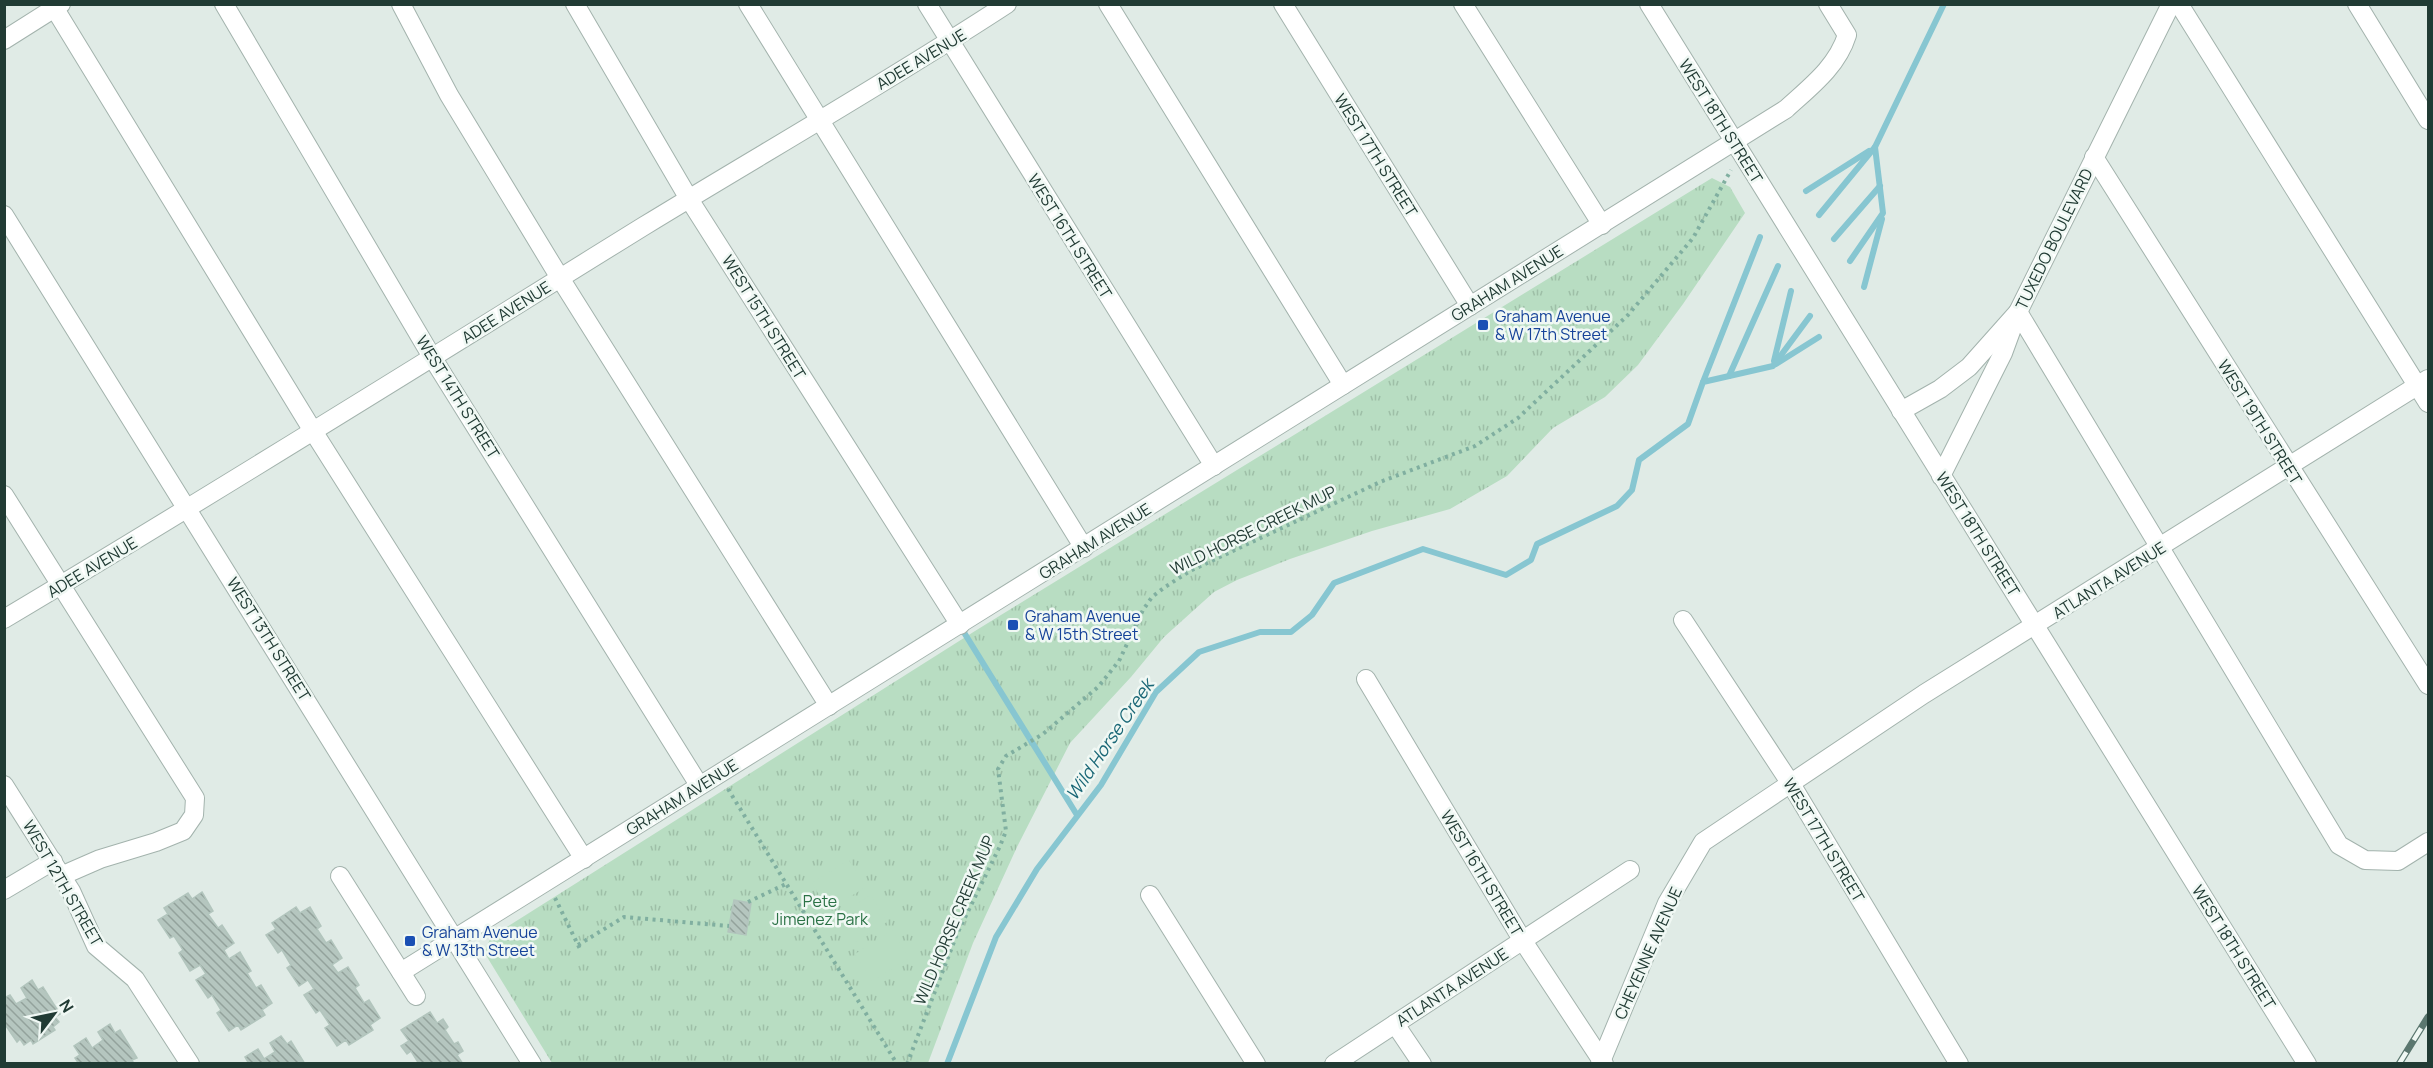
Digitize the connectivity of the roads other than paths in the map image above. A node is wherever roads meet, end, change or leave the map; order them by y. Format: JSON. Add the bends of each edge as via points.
{"nodes":[{"id":1,"x":224,"y":4,"type":"edge"},
{"id":2,"x":401,"y":4,"type":"edge"},
{"id":3,"x":575,"y":4,"type":"edge"},
{"id":4,"x":748,"y":4,"type":"edge"},
{"id":5,"x":927,"y":4,"type":"edge"},
{"id":6,"x":1007,"y":4,"type":"edge"},
{"id":7,"x":1108,"y":4,"type":"edge"},
{"id":8,"x":1283,"y":4,"type":"edge"},
{"id":9,"x":1463,"y":4,"type":"edge"},
{"id":10,"x":1649,"y":4,"type":"edge"},
{"id":11,"x":1828,"y":4,"type":"edge"},
{"id":12,"x":2171,"y":4,"type":"edge"},
{"id":13,"x":2179,"y":4,"type":"edge"},
{"id":14,"x":2358,"y":4,"type":"edge"},
{"id":15,"x":56,"y":6,"type":"edge"},
{"id":16,"x":4,"y":40,"type":"edge"},
{"id":17,"x":949,"y":42,"type":"junction"},
{"id":18,"x":2428,"y":120,"type":"edge"},
{"id":19,"x":819,"y":121,"type":"junction"},
{"id":20,"x":1737,"y":147,"type":"junction"},
{"id":21,"x":2094,"y":157,"type":"junction"},
{"id":22,"x":689,"y":199,"type":"junction"},
{"id":23,"x":4,"y":215,"type":"edge"},
{"id":24,"x":1602,"y":225,"type":"junction"},
{"id":25,"x":560,"y":278,"type":"junction"},
{"id":26,"x":1470,"y":306,"type":"junction"},
{"id":27,"x":2018,"y":312,"type":"junction"},
{"id":28,"x":432,"y":357,"type":"junction"},
{"id":29,"x":2423,"y":383,"type":"edge"},
{"id":30,"x":1343,"y":385,"type":"junction"},
{"id":31,"x":2428,"y":403,"type":"edge"},
{"id":32,"x":1901,"y":411,"type":"junction"},
{"id":33,"x":313,"y":431,"type":"junction"},
{"id":34,"x":1214,"y":466,"type":"junction"},
{"id":35,"x":2289,"y":467,"type":"junction"},
{"id":36,"x":1941,"y":476,"type":"junction"},
{"id":37,"x":4,"y":495,"type":"edge"},
{"id":38,"x":188,"y":509,"type":"junction"},
{"id":39,"x":1084,"y":548,"type":"junction"},
{"id":40,"x":2160,"y":548,"type":"junction"},
{"id":41,"x":61,"y":585,"type":"junction"},
{"id":42,"x":4,"y":619,"type":"edge"},
{"id":43,"x":1683,"y":620,"type":"dead end"},
{"id":44,"x":960,"y":625,"type":"junction"},
{"id":45,"x":2036,"y":626,"type":"junction"},
{"id":46,"x":1366,"y":679,"type":"dead end"},
{"id":47,"x":2428,"y":685,"type":"edge"},
{"id":48,"x":829,"y":706,"type":"junction"},
{"id":49,"x":1791,"y":784,"type":"junction"},
{"id":50,"x":4,"y":785,"type":"edge"},
{"id":51,"x":699,"y":785,"type":"junction"},
{"id":52,"x":2428,"y":842,"type":"edge"},
{"id":53,"x":584,"y":859,"type":"junction"},
{"id":54,"x":57,"y":869,"type":"junction"},
{"id":55,"x":1630,"y":870,"type":"dead end"},
{"id":56,"x":340,"y":876,"type":"dead end"},
{"id":57,"x":4,"y":890,"type":"edge"},
{"id":58,"x":1150,"y":895,"type":"dead end"},
{"id":59,"x":455,"y":940,"type":"junction"},
{"id":60,"x":1523,"y":941,"type":"junction"},
{"id":61,"x":401,"y":972,"type":"junction"},
{"id":62,"x":416,"y":996,"type":"dead end"},
{"id":63,"x":1395,"y":1024,"type":"junction"},
{"id":64,"x":1602,"y":1062,"type":"edge"},
{"id":65,"x":190,"y":1064,"type":"edge"},
{"id":66,"x":532,"y":1064,"type":"edge"},
{"id":67,"x":1256,"y":1064,"type":"edge"},
{"id":68,"x":1334,"y":1064,"type":"edge"},
{"id":69,"x":1422,"y":1064,"type":"edge"},
{"id":70,"x":1959,"y":1064,"type":"edge"},
{"id":71,"x":2307,"y":1064,"type":"edge"}],
"edges":[{"from":1,"to":28,"type":"street","name":"WEST 14TH STREET"},
{"from":2,"to":25,"type":"street","via":[[449,95]]},
{"from":3,"to":22,"type":"street","name":"WEST 15TH STREET"},
{"from":4,"to":19,"type":"street"},
{"from":5,"to":17,"type":"street","name":"WEST 16TH STREET"},
{"from":6,"to":17,"type":"street","name":"ADEE AVENUE"},
{"from":7,"to":30,"type":"street"},
{"from":8,"to":26,"type":"street","name":"WEST 17TH STREET"},
{"from":9,"to":24,"type":"street"},
{"from":10,"to":20,"type":"street","name":"WEST 18TH STREET"},
{"from":11,"to":20,"type":"street","name":"GRAHAM AVENUE","via":[[1847,35],[1843,49],[1827,72]]},
{"from":12,"to":21,"type":"street","name":"TUXEDO BOULEVARD"},
{"from":13,"to":29,"type":"street"},
{"from":14,"to":18,"type":"street"},
{"from":15,"to":16,"type":"street"},
{"from":15,"to":33,"type":"street"},
{"from":17,"to":19,"type":"street","name":"ADEE AVENUE"},
{"from":17,"to":34,"type":"street","name":"WEST 16TH STREET"},
{"from":19,"to":22,"type":"street","name":"ADEE AVENUE"},
{"from":19,"to":39,"type":"street"},
{"from":20,"to":24,"type":"street","name":"GRAHAM AVENUE"},
{"from":20,"to":32,"type":"street","name":"WEST 18TH STREET"},
{"from":21,"to":27,"type":"street","name":"TUXEDO BOULEVARD"},
{"from":21,"to":35,"type":"street","name":"WEST 19TH STREET"},
{"from":22,"to":25,"type":"street","name":"ADEE AVENUE"},
{"from":22,"to":44,"type":"street","name":"WEST 15TH STREET"},
{"from":23,"to":38,"type":"street","name":"WEST 13TH STREET"},
{"from":24,"to":26,"type":"street","name":"GRAHAM AVENUE"},
{"from":25,"to":28,"type":"street","name":"ADEE AVENUE"},
{"from":25,"to":48,"type":"street"},
{"from":26,"to":30,"type":"street","name":"GRAHAM AVENUE"},
{"from":27,"to":32,"type":"street","via":[[1969,367]]},
{"from":27,"to":36,"type":"street","name":"TUXEDO BOULEVARD","via":[[2003,353]]},
{"from":27,"to":40,"type":"street"},
{"from":28,"to":33,"type":"street","name":"ADEE AVENUE"},
{"from":28,"to":51,"type":"street","name":"WEST 14TH STREET"},
{"from":29,"to":31,"type":"street"},
{"from":29,"to":35,"type":"street","name":"ATLANTA AVENUE"},
{"from":30,"to":34,"type":"street","name":"GRAHAM AVENUE"},
{"from":32,"to":36,"type":"street","name":"WEST 18TH STREET"},
{"from":33,"to":38,"type":"street","name":"ADEE AVENUE"},
{"from":33,"to":53,"type":"street"},
{"from":34,"to":39,"type":"street","name":"GRAHAM AVENUE"},
{"from":35,"to":40,"type":"street","name":"ATLANTA AVENUE"},
{"from":35,"to":47,"type":"street","name":"WEST 19TH STREET"},
{"from":36,"to":45,"type":"street","name":"WEST 18TH STREET"},
{"from":37,"to":41,"type":"street"},
{"from":38,"to":41,"type":"street","name":"ADEE AVENUE"},
{"from":38,"to":59,"type":"street","name":"WEST 13TH STREET"},
{"from":39,"to":44,"type":"street","name":"GRAHAM AVENUE"},
{"from":40,"to":45,"type":"street","name":"ATLANTA AVENUE"},
{"from":40,"to":52,"type":"street","via":[[2339,845],[2365,860],[2398,861]]},
{"from":41,"to":42,"type":"street","name":"ADEE AVENUE"},
{"from":41,"to":54,"type":"street","via":[[195,798],[194,815],[183,831]]},
{"from":43,"to":49,"type":"street","name":"WEST 17TH STREET"},
{"from":44,"to":48,"type":"street","name":"GRAHAM AVENUE"},
{"from":45,"to":49,"type":"street","name":"ATLANTA AVENUE","via":[[1924,693]]},
{"from":45,"to":71,"type":"street","name":"WEST 18TH STREET"},
{"from":46,"to":60,"type":"street","name":"WEST 16TH STREET"},
{"from":48,"to":51,"type":"street","name":"GRAHAM AVENUE"},
{"from":49,"to":64,"type":"street","name":"CHEYENNE AVENUE","via":[[1703,842],[1667,903]]},
{"from":49,"to":70,"type":"street","name":"WEST 17TH STREET"},
{"from":50,"to":54,"type":"street","name":"WEST 12TH STREET"},
{"from":51,"to":53,"type":"street","name":"GRAHAM AVENUE"},
{"from":53,"to":59,"type":"street","name":"GRAHAM AVENUE"},
{"from":54,"to":57,"type":"street"},
{"from":54,"to":65,"type":"street","name":"WEST 12TH STREET","via":[[96,946],[135,979]]},
{"from":55,"to":60,"type":"street","name":"ATLANTA AVENUE"},
{"from":56,"to":61,"type":"street"},
{"from":58,"to":67,"type":"street"},
{"from":59,"to":61,"type":"street","name":"GRAHAM AVENUE"},
{"from":59,"to":66,"type":"street","name":"WEST 13TH STREET"},
{"from":60,"to":63,"type":"street","name":"ATLANTA AVENUE"},
{"from":60,"to":64,"type":"street","name":"WEST 16TH STREET"},
{"from":61,"to":62,"type":"street"},
{"from":63,"to":68,"type":"street","name":"ATLANTA AVENUE"},
{"from":63,"to":69,"type":"street"}]}
